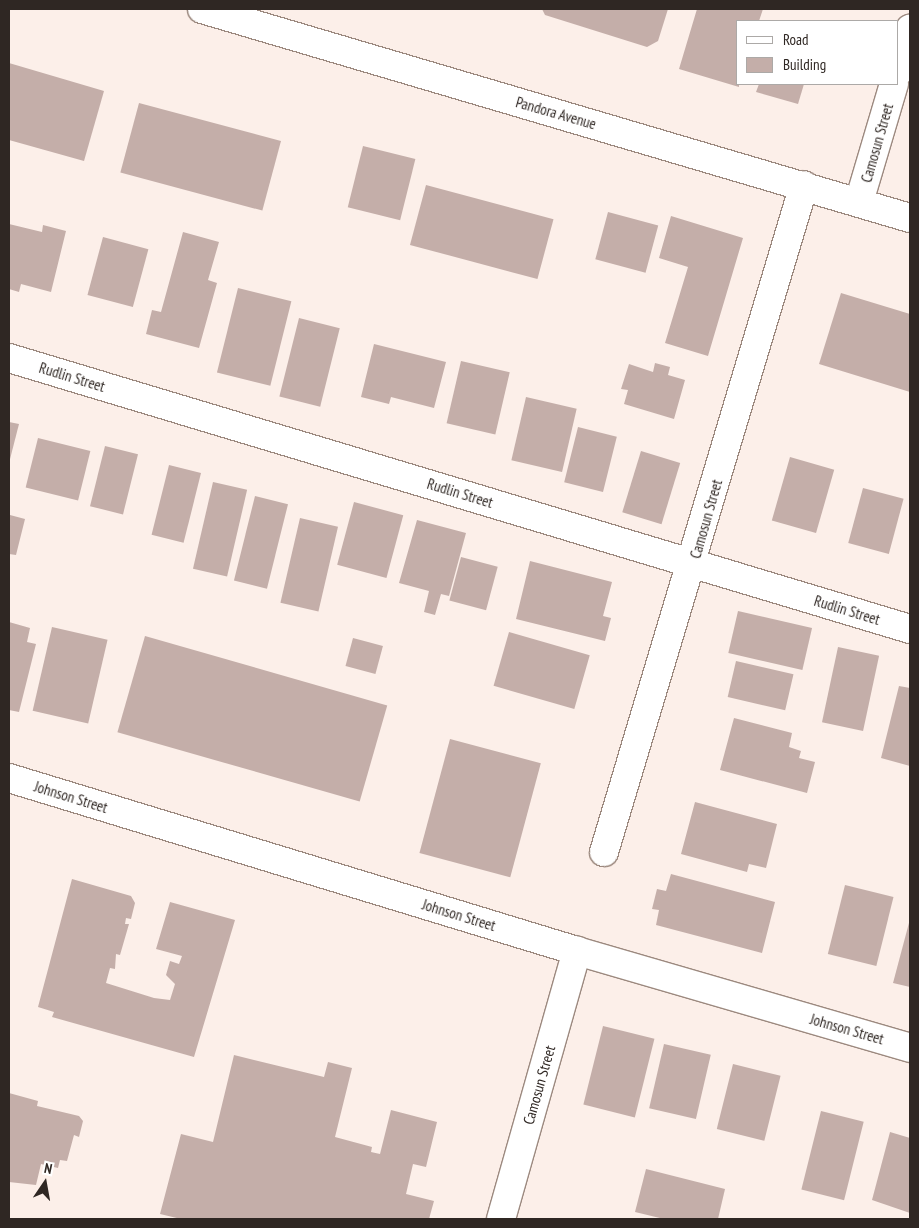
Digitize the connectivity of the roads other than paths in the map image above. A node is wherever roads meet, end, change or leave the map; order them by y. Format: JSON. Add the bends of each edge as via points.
{"nodes":[{"id":1,"x":202,"y":9,"type":"edge"},
{"id":2,"x":910,"y":29,"type":"edge"},
{"id":3,"x":899,"y":68,"type":"edge"},
{"id":4,"x":894,"y":85,"type":"edge"},
{"id":5,"x":804,"y":185,"type":"junction"},
{"id":6,"x":859,"y":202,"type":"junction"},
{"id":7,"x":910,"y":218,"type":"edge"},
{"id":8,"x":9,"y":358,"type":"edge"},
{"id":9,"x":693,"y":563,"type":"junction"},
{"id":10,"x":910,"y":629,"type":"edge"},
{"id":11,"x":9,"y":778,"type":"edge"},
{"id":12,"x":604,"y":852,"type":"dead end"},
{"id":13,"x":577,"y":951,"type":"junction"},
{"id":14,"x":910,"y":1048,"type":"edge"},
{"id":15,"x":501,"y":1219,"type":"edge"}],
"edges":[{"from":1,"to":5,"type":"street","name":"Pandora Avenue"},
{"from":2,"to":3,"type":"street"},
{"from":4,"to":6,"type":"street","name":"Camosun Street"},
{"from":5,"to":6,"type":"street","name":"Pandora Avenue"},
{"from":5,"to":9,"type":"street","name":"Camosun Street"},
{"from":6,"to":7,"type":"street","name":"Pandora Avenue"},
{"from":8,"to":9,"type":"street","name":"Rudlin Street"},
{"from":9,"to":10,"type":"street","name":"Rudlin Street"},
{"from":9,"to":12,"type":"street","name":"Camosun Street"},
{"from":11,"to":13,"type":"street","name":"Johnson Street"},
{"from":13,"to":14,"type":"street","name":"Johnson Street"},
{"from":13,"to":15,"type":"street","name":"Camosun Street"}]}
